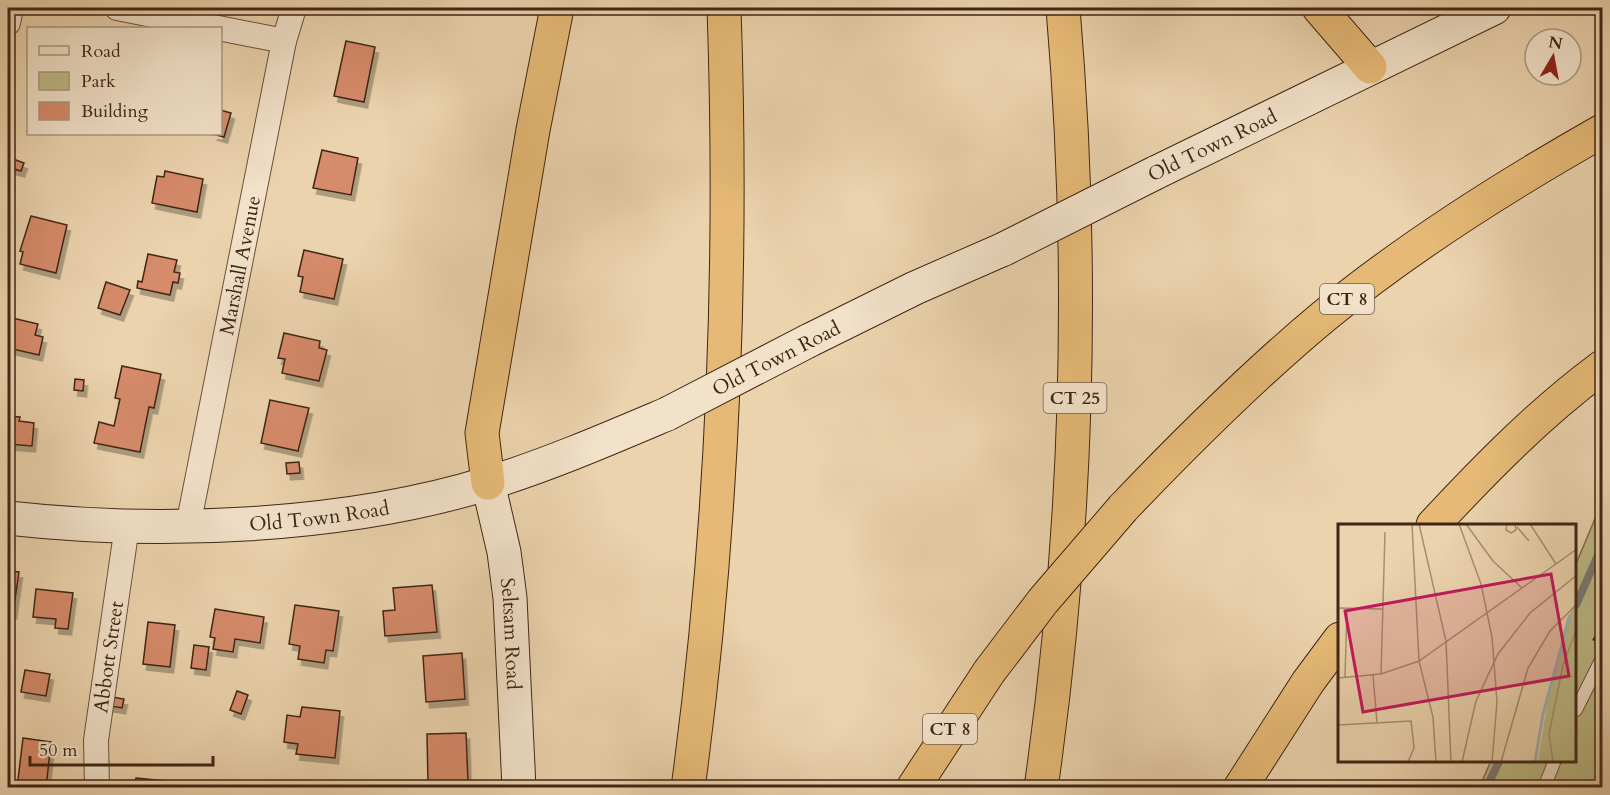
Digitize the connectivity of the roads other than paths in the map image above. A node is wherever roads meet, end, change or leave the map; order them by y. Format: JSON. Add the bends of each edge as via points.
{"nodes":[{"id":1,"x":11,"y":8,"type":"edge"},
{"id":2,"x":117,"y":8,"type":"edge"},
{"id":3,"x":294,"y":8,"type":"edge"},
{"id":4,"x":557,"y":8,"type":"edge"},
{"id":5,"x":724,"y":8,"type":"edge"},
{"id":6,"x":1063,"y":8,"type":"edge"},
{"id":7,"x":1319,"y":8,"type":"edge"},
{"id":8,"x":1494,"y":8,"type":"edge"},
{"id":9,"x":8,"y":23,"type":"edge"},
{"id":10,"x":213,"y":27,"type":"edge"},
{"id":11,"x":222,"y":29,"type":"edge"},
{"id":12,"x":284,"y":41,"type":"junction"},
{"id":13,"x":1370,"y":67,"type":"junction"},
{"id":14,"x":1602,"y":131,"type":"edge"},
{"id":15,"x":1602,"y":367,"type":"edge"},
{"id":16,"x":488,"y":483,"type":"junction"},
{"id":17,"x":8,"y":518,"type":"edge"},
{"id":18,"x":1434,"y":524,"type":"edge"},
{"id":19,"x":127,"y":525,"type":"junction"},
{"id":20,"x":188,"y":526,"type":"junction"},
{"id":21,"x":1338,"y":642,"type":"edge"},
{"id":22,"x":1602,"y":658,"type":"edge"},
{"id":23,"x":1577,"y":706,"type":"edge"},
{"id":24,"x":1554,"y":762,"type":"edge"},
{"id":25,"x":97,"y":788,"type":"edge"},
{"id":26,"x":519,"y":788,"type":"edge"},
{"id":27,"x":688,"y":788,"type":"edge"},
{"id":28,"x":913,"y":788,"type":"edge"},
{"id":29,"x":1041,"y":788,"type":"edge"},
{"id":30,"x":1240,"y":788,"type":"edge"},
{"id":31,"x":1544,"y":788,"type":"edge"}],
"edges":[{"from":1,"to":9,"type":"street"},
{"from":2,"to":10,"type":"street"},
{"from":3,"to":12,"type":"street","name":"Marshall Avenue"},
{"from":4,"to":16,"type":"highway","via":[[482,433]]},
{"from":5,"to":27,"type":"highway","via":[[727,196],[722,396],[708,600]]},
{"from":6,"to":29,"type":"highway","number":"CT 25","via":[[1076,230],[1075,399],[1060,638]]},
{"from":7,"to":13,"type":"highway"},
{"from":8,"to":13,"type":"main road","name":"Old Town Road"},
{"from":11,"to":12,"type":"street"},
{"from":12,"to":20,"type":"street","name":"Marshall Avenue"},
{"from":13,"to":16,"type":"main road","name":"Old Town Road","bridge":true,"via":[[1004,249],[915,288],[667,414]]},
{"from":14,"to":28,"type":"highway","number":"CT 8","bridge":true,"via":[[1469,211],[1324,316],[1257,374],[1124,508],[1043,602],[989,672]]},
{"from":15,"to":18,"type":"highway","via":[[1570,392]]},
{"from":16,"to":20,"type":"main road","name":"Old Town Road","via":[[359,511]]},
{"from":16,"to":26,"type":"main road","name":"Seltsam Road","via":[[510,598]]},
{"from":17,"to":19,"type":"main road","name":"Old Town Road"},
{"from":19,"to":20,"type":"main road","name":"Old Town Road"},
{"from":19,"to":25,"type":"street","name":"Abbott Street","via":[[96,740]]},
{"from":21,"to":30,"type":"highway"},
{"from":22,"to":23,"type":"lane"},
{"from":24,"to":31,"type":"lane"}]}
